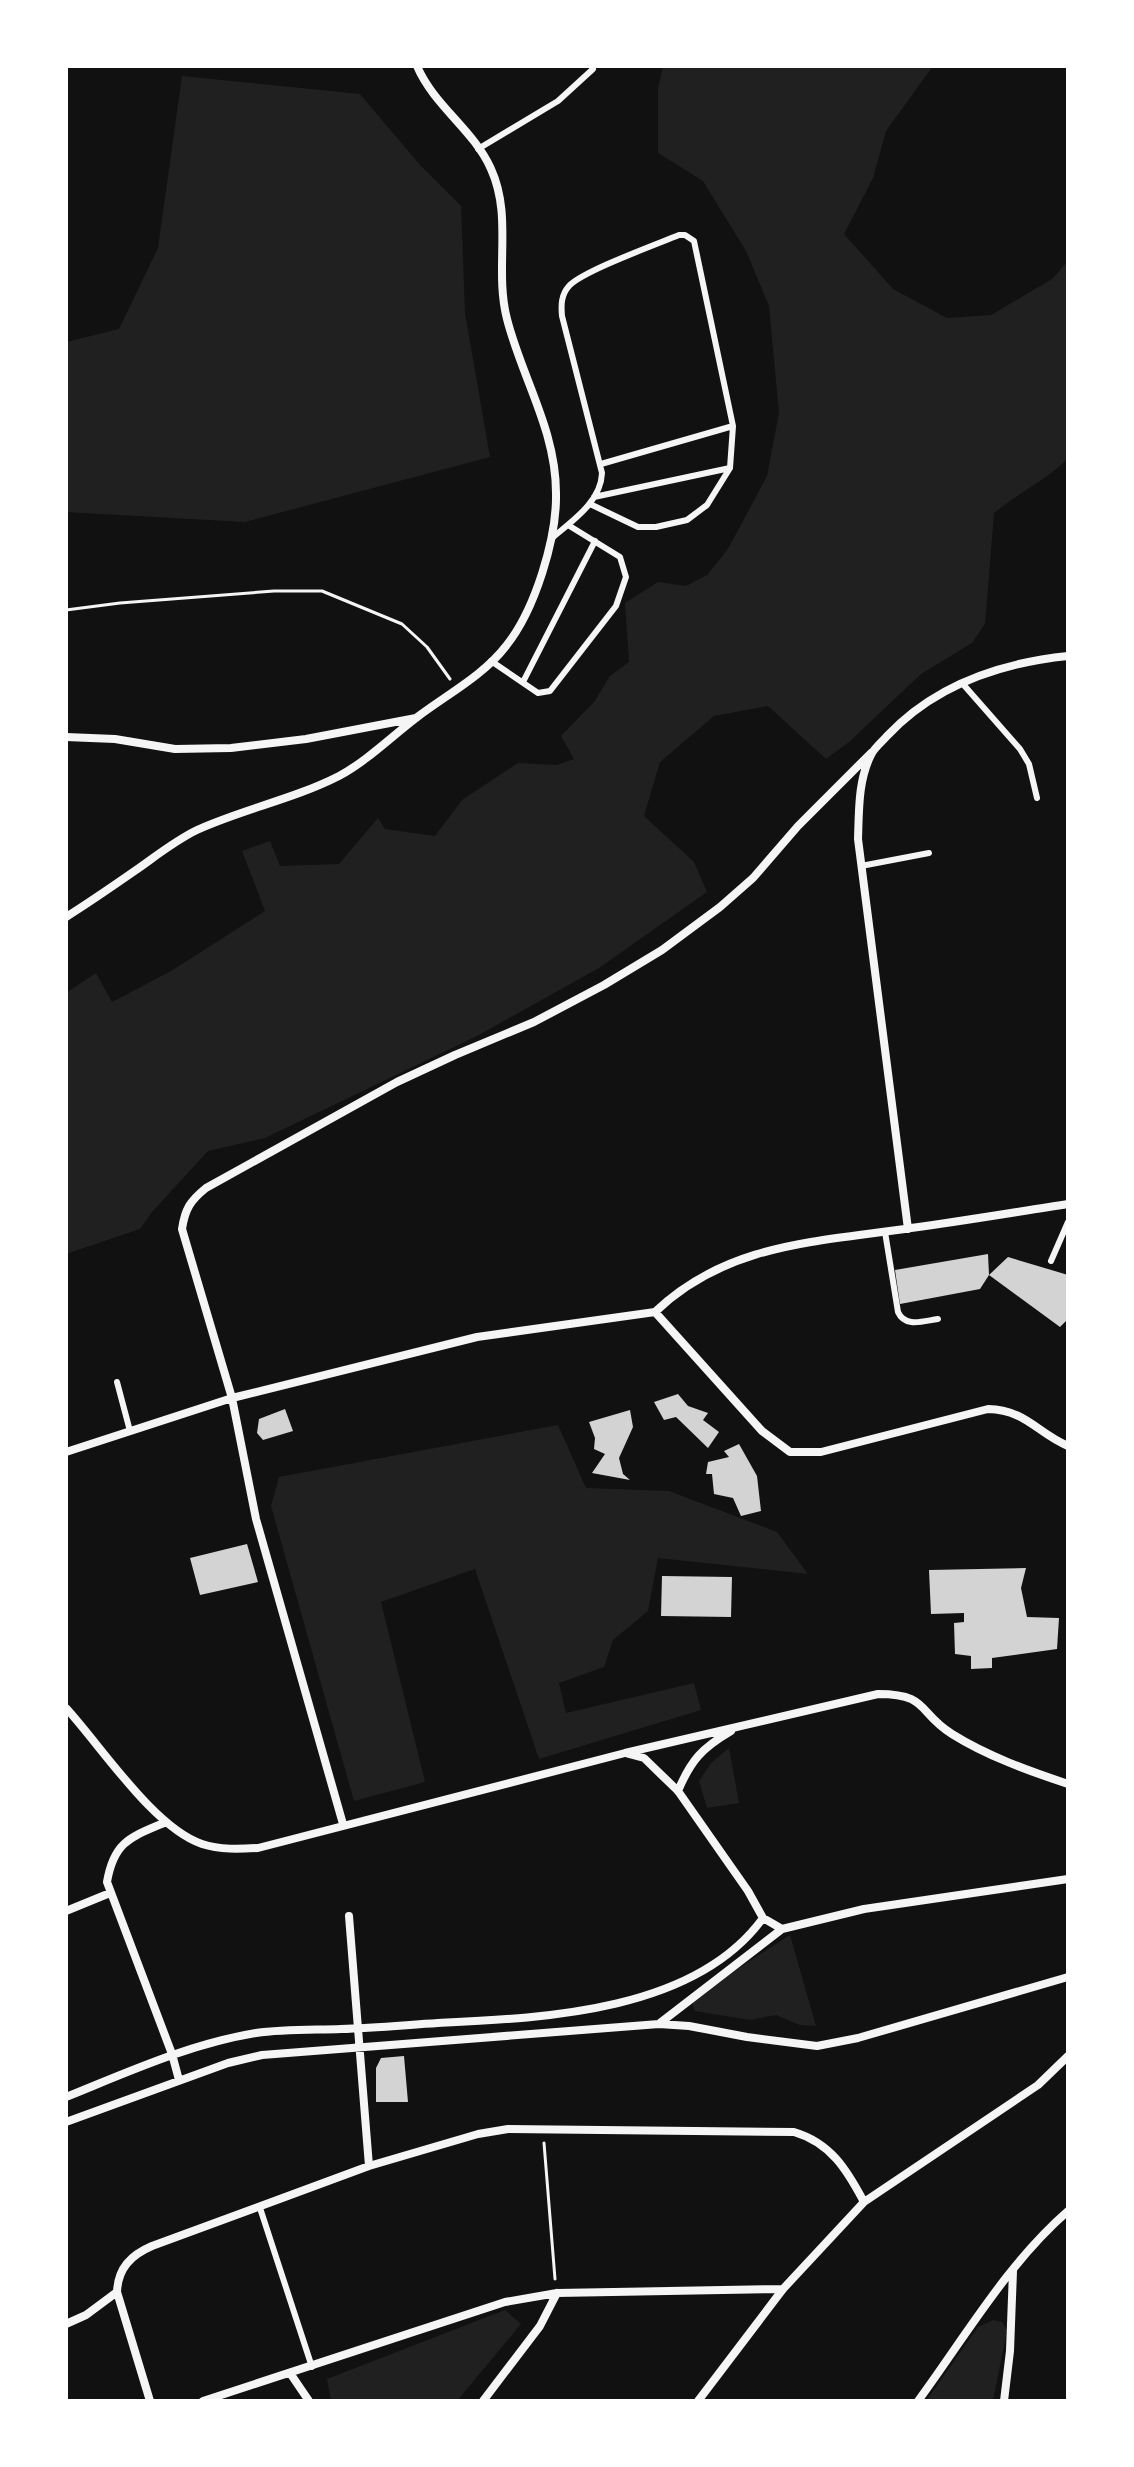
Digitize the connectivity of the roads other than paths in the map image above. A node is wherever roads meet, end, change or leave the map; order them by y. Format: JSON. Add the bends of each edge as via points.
{"nodes":[{"id":1,"x":417,"y":66,"type":"edge"},
{"id":2,"x":593,"y":69,"type":"dead end"},
{"id":3,"x":478,"y":149,"type":"junction"},
{"id":4,"x":733,"y":426,"type":"junction"},
{"id":5,"x":601,"y":464,"type":"junction"},
{"id":6,"x":730,"y":468,"type":"junction"},
{"id":7,"x":592,"y":501,"type":"junction"},
{"id":8,"x":568,"y":525,"type":"junction"},
{"id":9,"x":551,"y":539,"type":"junction"},
{"id":10,"x":595,"y":541,"type":"junction"},
{"id":11,"x":1068,"y":656,"type":"edge"},
{"id":12,"x":491,"y":661,"type":"junction"},
{"id":13,"x":523,"y":682,"type":"junction"},
{"id":14,"x":962,"y":683,"type":"junction"},
{"id":15,"x":417,"y":717,"type":"junction"},
{"id":16,"x":66,"y":737,"type":"edge"},
{"id":17,"x":871,"y":753,"type":"junction"},
{"id":18,"x":1037,"y":798,"type":"dead end"},
{"id":19,"x":929,"y":853,"type":"dead end"},
{"id":20,"x":861,"y":866,"type":"junction"},
{"id":21,"x":66,"y":917,"type":"edge"},
{"id":22,"x":1068,"y":1204,"type":"edge"},
{"id":23,"x":1068,"y":1222,"type":"edge"},
{"id":24,"x":908,"y":1229,"type":"junction"},
{"id":25,"x":885,"y":1232,"type":"junction"},
{"id":26,"x":1051,"y":1261,"type":"dead end"},
{"id":27,"x":655,"y":1312,"type":"junction"},
{"id":28,"x":938,"y":1319,"type":"dead end"},
{"id":29,"x":117,"y":1382,"type":"dead end"},
{"id":30,"x":232,"y":1398,"type":"junction"},
{"id":31,"x":130,"y":1431,"type":"junction"},
{"id":32,"x":1068,"y":1446,"type":"edge"},
{"id":33,"x":66,"y":1452,"type":"edge"},
{"id":34,"x":66,"y":1708,"type":"edge"},
{"id":35,"x":739,"y":1727,"type":"junction"},
{"id":36,"x":625,"y":1753,"type":"junction"},
{"id":37,"x":1068,"y":1784,"type":"edge"},
{"id":38,"x":678,"y":1791,"type":"junction"},
{"id":39,"x":166,"y":1822,"type":"junction"},
{"id":40,"x":343,"y":1824,"type":"junction"},
{"id":41,"x":1068,"y":1879,"type":"edge"},
{"id":42,"x":110,"y":1893,"type":"junction"},
{"id":43,"x":66,"y":1911,"type":"edge"},
{"id":44,"x":349,"y":1916,"type":"dead end"},
{"id":45,"x":763,"y":1918,"type":"junction"},
{"id":46,"x":782,"y":1929,"type":"junction"},
{"id":47,"x":1068,"y":1977,"type":"edge"},
{"id":48,"x":499,"y":2020,"type":"junction"},
{"id":49,"x":659,"y":2024,"type":"junction"},
{"id":50,"x":358,"y":2028,"type":"junction"},
{"id":51,"x":497,"y":2037,"type":"junction"},
{"id":52,"x":360,"y":2047,"type":"junction"},
{"id":53,"x":172,"y":2054,"type":"junction"},
{"id":54,"x":1068,"y":2056,"type":"edge"},
{"id":55,"x":179,"y":2080,"type":"junction"},
{"id":56,"x":66,"y":2097,"type":"edge"},
{"id":57,"x":66,"y":2122,"type":"edge"},
{"id":58,"x":369,"y":2166,"type":"junction"},
{"id":59,"x":864,"y":2202,"type":"junction"},
{"id":60,"x":260,"y":2208,"type":"junction"},
{"id":61,"x":1068,"y":2211,"type":"edge"},
{"id":62,"x":1013,"y":2271,"type":"junction"},
{"id":63,"x":783,"y":2289,"type":"junction"},
{"id":64,"x":117,"y":2292,"type":"junction"},
{"id":65,"x":557,"y":2293,"type":"junction"},
{"id":66,"x":66,"y":2324,"type":"edge"},
{"id":67,"x":312,"y":2367,"type":"junction"},
{"id":68,"x":290,"y":2373,"type":"junction"},
{"id":69,"x":150,"y":2401,"type":"edge"},
{"id":70,"x":203,"y":2401,"type":"edge"},
{"id":71,"x":309,"y":2401,"type":"edge"},
{"id":72,"x":483,"y":2401,"type":"edge"},
{"id":73,"x":698,"y":2401,"type":"edge"},
{"id":74,"x":918,"y":2401,"type":"edge"},
{"id":75,"x":1004,"y":2401,"type":"edge"}],
"edges":[{"from":1,"to":3,"type":"street","via":[[435,98]]},
{"from":2,"to":3,"type":"lane","via":[[558,101]]},
{"from":3,"to":9,"type":"street","via":[[490,167],[501,205],[506,316],[550,444],[556,492]]},
{"from":4,"to":5,"type":"lane"},
{"from":4,"to":5,"type":"lane","via":[[694,241],[679,235],[585,275],[561,300]]},
{"from":4,"to":6,"type":"lane"},
{"from":5,"to":7,"type":"lane","via":[[602,482]]},
{"from":6,"to":7,"type":"lane"},
{"from":6,"to":7,"type":"lane","via":[[707,505],[687,520],[638,527]]},
{"from":7,"to":8,"type":"lane"},
{"from":8,"to":9,"type":"lane"},
{"from":8,"to":10,"type":"lane"},
{"from":9,"to":12,"type":"street","via":[[524,617]]},
{"from":10,"to":13,"type":"lane"},
{"from":10,"to":13,"type":"lane","via":[[620,557],[626,577],[616,606],[550,691],[538,693]]},
{"from":11,"to":14,"type":"street","via":[[986,672]]},
{"from":12,"to":13,"type":"lane"},
{"from":12,"to":15,"type":"street"},
{"from":14,"to":17,"type":"street","via":[[905,717]]},
{"from":14,"to":18,"type":"lane","via":[[1020,749]]},
{"from":15,"to":16,"type":"street","via":[[231,748],[175,749]]},
{"from":15,"to":21,"type":"street","via":[[341,775],[195,831]]},
{"from":17,"to":20,"type":"street","via":[[860,796]]},
{"from":17,"to":30,"type":"street","via":[[753,878],[662,950],[534,1022],[397,1082],[191,1200],[182,1229]]},
{"from":19,"to":20,"type":"lane"},
{"from":20,"to":24,"type":"street"},
{"from":22,"to":24,"type":"street"},
{"from":23,"to":26,"type":"lane"},
{"from":24,"to":25,"type":"street"},
{"from":25,"to":27,"type":"street","via":[[766,1250],[696,1280]]},
{"from":25,"to":28,"type":"lane","via":[[901,1320]]},
{"from":27,"to":30,"type":"street","via":[[477,1337]]},
{"from":27,"to":32,"type":"street","via":[[762,1431],[790,1452],[821,1452],[988,1409],[1022,1416]]},
{"from":29,"to":31,"type":"lane"},
{"from":30,"to":31,"type":"street"},
{"from":30,"to":40,"type":"street","via":[[256,1519]]},
{"from":31,"to":33,"type":"street"},
{"from":34,"to":39,"type":"street"},
{"from":35,"to":36,"type":"street"},
{"from":35,"to":37,"type":"street","via":[[878,1694],[899,1694],[921,1704],[950,1733]]},
{"from":35,"to":38,"type":"street","via":[[705,1747]]},
{"from":36,"to":38,"type":"street","via":[[644,1758]]},
{"from":36,"to":40,"type":"street"},
{"from":38,"to":45,"type":"street"},
{"from":39,"to":40,"type":"street","via":[[204,1845],[233,1849],[258,1848]]},
{"from":39,"to":42,"type":"street","via":[[117,1849],[107,1882]]},
{"from":41,"to":46,"type":"street","via":[[864,1909]]},
{"from":42,"to":43,"type":"street"},
{"from":42,"to":53,"type":"street"},
{"from":44,"to":50,"type":"street"},
{"from":45,"to":46,"type":"street"},
{"from":45,"to":48,"type":"street","via":[[739,1947],[669,1987],[609,2004]]},
{"from":46,"to":49,"type":"street"},
{"from":47,"to":49,"type":"street","via":[[817,2046]]},
{"from":48,"to":50,"type":"street"},
{"from":48,"to":51,"type":"street"},
{"from":49,"to":51,"type":"street"},
{"from":50,"to":52,"type":"street"},
{"from":50,"to":53,"type":"street","via":[[258,2033]]},
{"from":51,"to":52,"type":"street"},
{"from":52,"to":55,"type":"street","via":[[262,2055]]},
{"from":52,"to":58,"type":"street"},
{"from":53,"to":55,"type":"street"},
{"from":53,"to":56,"type":"street"},
{"from":54,"to":59,"type":"street","via":[[1038,2085]]},
{"from":55,"to":57,"type":"street"},
{"from":58,"to":59,"type":"street","via":[[508,2129],[794,2132],[834,2154]]},
{"from":58,"to":60,"type":"street"},
{"from":59,"to":63,"type":"street"},
{"from":60,"to":64,"type":"street","via":[[139,2252],[123,2267]]},
{"from":60,"to":67,"type":"lane"},
{"from":61,"to":62,"type":"street"},
{"from":62,"to":74,"type":"street"},
{"from":62,"to":75,"type":"street"},
{"from":63,"to":65,"type":"street"},
{"from":63,"to":73,"type":"street"},
{"from":64,"to":66,"type":"street"},
{"from":64,"to":69,"type":"street"},
{"from":65,"to":67,"type":"street","via":[[440,2321]]},
{"from":65,"to":72,"type":"street","via":[[540,2326]]},
{"from":67,"to":68,"type":"street"},
{"from":68,"to":70,"type":"street"},
{"from":68,"to":71,"type":"street"}]}
